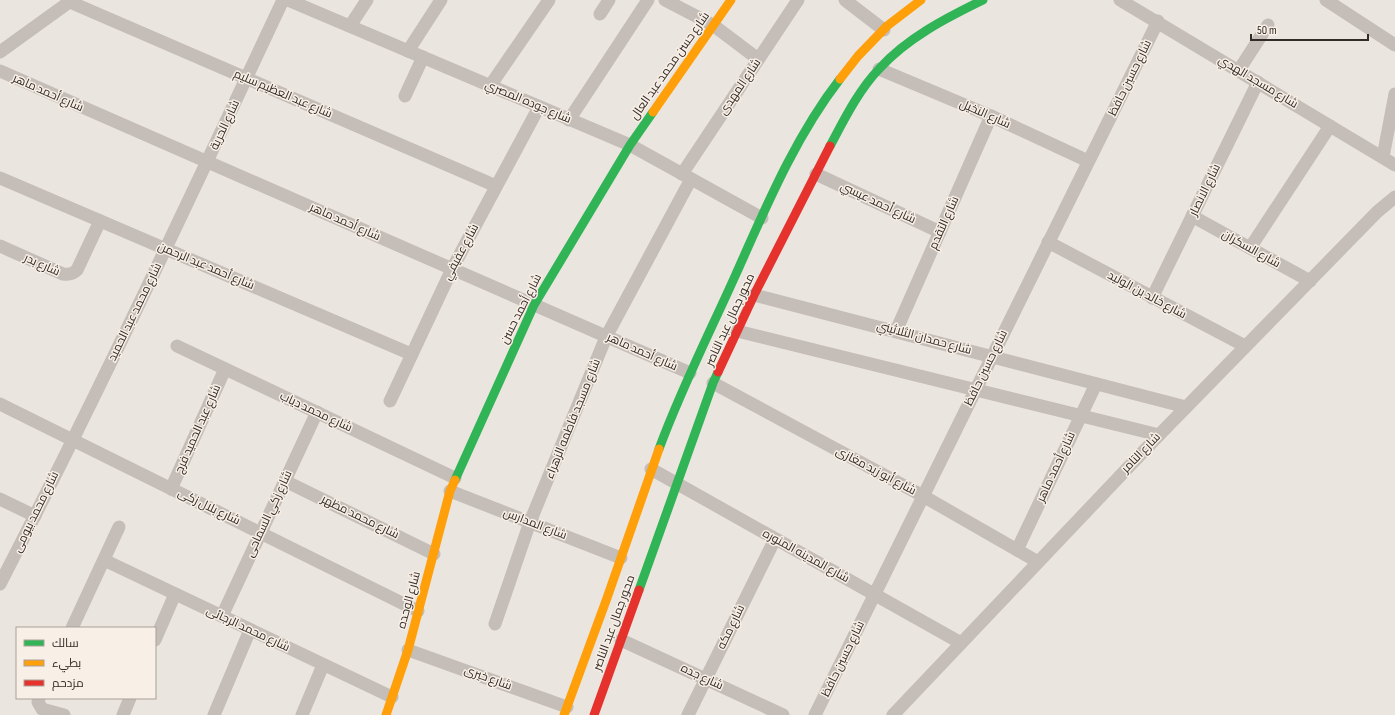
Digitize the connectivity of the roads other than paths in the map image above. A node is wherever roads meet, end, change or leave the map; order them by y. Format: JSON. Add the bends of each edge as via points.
{"nodes":[{"id":1,"x":283,"y":0,"type":"edge"},
{"id":2,"x":288,"y":0,"type":"edge"},
{"id":3,"x":368,"y":0,"type":"edge"},
{"id":4,"x":441,"y":0,"type":"edge"},
{"id":5,"x":549,"y":0,"type":"edge"},
{"id":6,"x":609,"y":0,"type":"edge"},
{"id":7,"x":648,"y":0,"type":"edge"},
{"id":8,"x":665,"y":0,"type":"edge"},
{"id":9,"x":731,"y":0,"type":"edge"},
{"id":10,"x":798,"y":0,"type":"edge"},
{"id":11,"x":845,"y":0,"type":"edge"},
{"id":12,"x":921,"y":0,"type":"edge"},
{"id":13,"x":983,"y":0,"type":"edge"},
{"id":14,"x":1120,"y":0,"type":"edge"},
{"id":15,"x":1326,"y":0,"type":"edge"},
{"id":16,"x":71,"y":1,"type":"edge"},
{"id":17,"x":600,"y":14,"type":"dead end"},
{"id":18,"x":1158,"y":21,"type":"junction"},
{"id":19,"x":713,"y":25,"type":"junction"},
{"id":20,"x":1268,"y":25,"type":"dead end"},
{"id":21,"x":350,"y":26,"type":"junction"},
{"id":22,"x":884,"y":30,"type":"junction"},
{"id":23,"x":1395,"y":45,"type":"edge"},
{"id":24,"x":408,"y":51,"type":"junction"},
{"id":25,"x":0,"y":52,"type":"edge"},
{"id":26,"x":423,"y":58,"type":"junction"},
{"id":27,"x":758,"y":59,"type":"junction"},
{"id":28,"x":879,"y":69,"type":"junction"},
{"id":29,"x":1239,"y":70,"type":"junction"},
{"id":30,"x":0,"y":71,"type":"edge"},
{"id":31,"x":247,"y":78,"type":"junction"},
{"id":32,"x":1258,"y":82,"type":"junction"},
{"id":33,"x":490,"y":86,"type":"junction"},
{"id":34,"x":1395,"y":94,"type":"edge"},
{"id":35,"x":405,"y":96,"type":"dead end"},
{"id":36,"x":538,"y":107,"type":"junction"},
{"id":37,"x":991,"y":116,"type":"junction"},
{"id":38,"x":569,"y":120,"type":"junction"},
{"id":39,"x":1330,"y":126,"type":"junction"},
{"id":40,"x":630,"y":146,"type":"junction"},
{"id":41,"x":1383,"y":157,"type":"junction"},
{"id":42,"x":1088,"y":161,"type":"junction"},
{"id":43,"x":208,"y":162,"type":"junction"},
{"id":44,"x":1395,"y":165,"type":"edge"},
{"id":45,"x":816,"y":174,"type":"junction"},
{"id":46,"x":686,"y":176,"type":"junction"},
{"id":47,"x":0,"y":178,"type":"edge"},
{"id":48,"x":496,"y":186,"type":"junction"},
{"id":49,"x":1395,"y":196,"type":"edge"},
{"id":50,"x":1192,"y":216,"type":"junction"},
{"id":51,"x":762,"y":218,"type":"junction"},
{"id":52,"x":100,"y":221,"type":"junction"},
{"id":53,"x":940,"y":232,"type":"junction"},
{"id":54,"x":1048,"y":242,"type":"junction"},
{"id":55,"x":0,"y":246,"type":"edge"},
{"id":56,"x":1250,"y":248,"type":"junction"},
{"id":57,"x":166,"y":249,"type":"junction"},
{"id":58,"x":452,"y":269,"type":"junction"},
{"id":59,"x":1310,"y":281,"type":"junction"},
{"id":60,"x":754,"y":294,"type":"junction"},
{"id":61,"x":1152,"y":298,"type":"junction"},
{"id":62,"x":534,"y":305,"type":"junction"},
{"id":63,"x":737,"y":331,"type":"junction"},
{"id":64,"x":896,"y":331,"type":"junction"},
{"id":65,"x":606,"y":337,"type":"junction"},
{"id":66,"x":178,"y":346,"type":"dead end"},
{"id":67,"x":1245,"y":346,"type":"junction"},
{"id":68,"x":411,"y":354,"type":"junction"},
{"id":69,"x":992,"y":356,"type":"junction"},
{"id":70,"x":225,"y":369,"type":"junction"},
{"id":71,"x":690,"y":373,"type":"junction"},
{"id":72,"x":713,"y":384,"type":"junction"},
{"id":73,"x":1096,"y":384,"type":"junction"},
{"id":74,"x":976,"y":389,"type":"junction"},
{"id":75,"x":390,"y":401,"type":"dead end"},
{"id":76,"x":0,"y":404,"type":"edge"},
{"id":77,"x":1186,"y":407,"type":"junction"},
{"id":78,"x":317,"y":412,"type":"junction"},
{"id":79,"x":1081,"y":415,"type":"junction"},
{"id":80,"x":1159,"y":435,"type":"junction"},
{"id":81,"x":72,"y":440,"type":"junction"},
{"id":82,"x":651,"y":469,"type":"junction"},
{"id":83,"x":455,"y":478,"type":"junction"},
{"id":84,"x":285,"y":480,"type":"junction"},
{"id":85,"x":676,"y":485,"type":"junction"},
{"id":86,"x":171,"y":489,"type":"junction"},
{"id":87,"x":450,"y":491,"type":"junction"},
{"id":88,"x":923,"y":496,"type":"junction"},
{"id":89,"x":0,"y":499,"type":"edge"},
{"id":90,"x":35,"y":516,"type":"junction"},
{"id":91,"x":530,"y":522,"type":"junction"},
{"id":92,"x":119,"y":527,"type":"dead end"},
{"id":93,"x":261,"y":533,"type":"junction"},
{"id":94,"x":775,"y":539,"type":"junction"},
{"id":95,"x":1017,"y":550,"type":"junction"},
{"id":96,"x":434,"y":554,"type":"junction"},
{"id":97,"x":621,"y":558,"type":"junction"},
{"id":98,"x":104,"y":560,"type":"junction"},
{"id":99,"x":1038,"y":562,"type":"junction"},
{"id":100,"x":0,"y":584,"type":"edge"},
{"id":101,"x":175,"y":594,"type":"junction"},
{"id":102,"x":875,"y":594,"type":"junction"},
{"id":103,"x":418,"y":610,"type":"junction"},
{"id":104,"x":222,"y":616,"type":"junction"},
{"id":105,"x":495,"y":624,"type":"dead end"},
{"id":106,"x":72,"y":627,"type":"edge"},
{"id":107,"x":250,"y":630,"type":"junction"},
{"id":108,"x":156,"y":638,"type":"edge"},
{"id":109,"x":621,"y":640,"type":"junction"},
{"id":110,"x":961,"y":643,"type":"junction"},
{"id":111,"x":408,"y":650,"type":"junction"},
{"id":112,"x":323,"y":664,"type":"junction"},
{"id":113,"x":706,"y":679,"type":"junction"},
{"id":114,"x":392,"y":697,"type":"junction"},
{"id":115,"x":39,"y":699,"type":"edge"},
{"id":116,"x":130,"y":699,"type":"edge"},
{"id":117,"x":566,"y":711,"type":"edge"},
{"id":118,"x":64,"y":715,"type":"edge"},
{"id":119,"x":123,"y":715,"type":"edge"},
{"id":120,"x":214,"y":715,"type":"edge"},
{"id":121,"x":302,"y":715,"type":"edge"},
{"id":122,"x":386,"y":715,"type":"edge"},
{"id":123,"x":594,"y":715,"type":"edge"},
{"id":124,"x":688,"y":715,"type":"edge"},
{"id":125,"x":783,"y":715,"type":"edge"},
{"id":126,"x":815,"y":715,"type":"edge"},
{"id":127,"x":893,"y":715,"type":"edge"}],
"edges":[{"from":1,"to":31,"type":"street","name":"شارع الحرية"},
{"from":2,"to":21,"type":"street","name":"شارع جوده المصري"},
{"from":3,"to":21,"type":"street"},
{"from":4,"to":24,"type":"street"},
{"from":5,"to":33,"type":"street"},
{"from":6,"to":17,"type":"street"},
{"from":7,"to":38,"type":"street"},
{"from":8,"to":19,"type":"street"},
{"from":9,"to":19,"type":"street","name":"شارع حسن محمد عبد العال"},
{"from":10,"to":27,"type":"street","name":"شارع المهدى"},
{"from":11,"to":22,"type":"street"},
{"from":12,"to":22,"type":"street","name":"محور جمال عبد الناصر"},
{"from":13,"to":28,"type":"street","name":"محور جمال عبد الناصر","via":[[936,25],[901,49]]},
{"from":14,"to":18,"type":"street","name":"شارع مسجد الهدي"},
{"from":15,"to":23,"type":"street"},
{"from":16,"to":25,"type":"street"},
{"from":16,"to":31,"type":"street","name":"شارع عبد العظيم سليم"},
{"from":18,"to":29,"type":"street","name":"شارع مسجد الهدي"},
{"from":18,"to":42,"type":"street","name":"شارع حسين حافظ"},
{"from":19,"to":27,"type":"street"},
{"from":19,"to":40,"type":"street","name":"شارع حسن محمد عبد العال"},
{"from":20,"to":29,"type":"street"},
{"from":21,"to":24,"type":"street","name":"شارع جوده المصري"},
{"from":22,"to":51,"type":"street","name":"محور جمال عبد الناصر","via":[[858,56],[820,106]]},
{"from":24,"to":26,"type":"street","name":"شارع جوده المصري"},
{"from":26,"to":33,"type":"street","name":"شارع جوده المصري"},
{"from":26,"to":35,"type":"street"},
{"from":27,"to":46,"type":"street","name":"شارع المهدى"},
{"from":28,"to":37,"type":"street","name":"شارع النخيل"},
{"from":28,"to":45,"type":"street","name":"محور جمال عبد الناصر","via":[[850,110]]},
{"from":29,"to":32,"type":"street","name":"شارع مسجد الهدي"},
{"from":30,"to":43,"type":"street","name":"شارع أحمد ماهر"},
{"from":31,"to":43,"type":"street","name":"شارع الحرية"},
{"from":31,"to":48,"type":"street","name":"شارع عبد العظيم سليم"},
{"from":32,"to":39,"type":"street","name":"شارع مسجد الهدي"},
{"from":32,"to":50,"type":"street","name":"شارع الانصار"},
{"from":33,"to":36,"type":"street","name":"شارع جوده المصري"},
{"from":34,"to":41,"type":"street"},
{"from":36,"to":38,"type":"street","name":"شارع جوده المصري"},
{"from":36,"to":48,"type":"street","name":"شارع عفيفي"},
{"from":37,"to":42,"type":"street","name":"شارع النخيل"},
{"from":37,"to":53,"type":"street","name":"شارع التقدم"},
{"from":38,"to":40,"type":"street","name":"شارع جوده المصري"},
{"from":39,"to":41,"type":"street","name":"شارع مسجد الهدي"},
{"from":39,"to":56,"type":"street"},
{"from":40,"to":46,"type":"street","name":"شارع جوده المصري"},
{"from":40,"to":62,"type":"street","name":"شارع أحمد حسن"},
{"from":41,"to":44,"type":"street","name":"شارع مسجد الهدي"},
{"from":42,"to":54,"type":"street","name":"شارع حسين حافظ"},
{"from":43,"to":57,"type":"street","name":"شارع محمد عبد الحميد"},
{"from":43,"to":58,"type":"street","name":"شارع أحمد ماهر"},
{"from":45,"to":53,"type":"street","name":"شارع أحمد عيسي"},
{"from":45,"to":60,"type":"street","name":"محور جمال عبد الناصر"},
{"from":46,"to":51,"type":"street","name":"شارع جوده المصري"},
{"from":46,"to":65,"type":"street","name":"شارع مسجد فاطمه الزهراء"},
{"from":47,"to":52,"type":"street","name":"شارع أحمد عبد الرحمن"},
{"from":48,"to":58,"type":"street","name":"شارع عفيفي"},
{"from":49,"to":59,"type":"street","name":"شارع التامر"},
{"from":50,"to":56,"type":"street","name":"شارع السكران"},
{"from":50,"to":61,"type":"street","name":"شارع الانصار"},
{"from":51,"to":71,"type":"street","name":"محور جمال عبد الناصر"},
{"from":52,"to":55,"type":"street","name":"شارع بدر","via":[[78,270],[73,274],[63,274]]},
{"from":52,"to":57,"type":"street","name":"شارع أحمد عبد الرحمن"},
{"from":53,"to":64,"type":"street","name":"شارع التقدم"},
{"from":54,"to":61,"type":"street","name":"شارع خالد بن الوليد"},
{"from":54,"to":69,"type":"street","name":"شارع حسين حافظ"},
{"from":56,"to":59,"type":"street","name":"شارع السكران"},
{"from":57,"to":68,"type":"street","name":"شارع أحمد عبد الرحمن"},
{"from":57,"to":81,"type":"street","name":"شارع محمد عبد الحميد"},
{"from":58,"to":62,"type":"street","name":"شارع أحمد ماهر"},
{"from":58,"to":68,"type":"street","name":"شارع عفيفي"},
{"from":59,"to":67,"type":"street","name":"شارع التامر"},
{"from":60,"to":63,"type":"street","name":"محور جمال عبد الناصر"},
{"from":60,"to":64,"type":"street","name":"شارع حمدان الثلاثيني"},
{"from":61,"to":67,"type":"street","name":"شارع خالد بن الوليد"},
{"from":62,"to":65,"type":"street","name":"شارع أحمد ماهر"},
{"from":62,"to":83,"type":"street","name":"شارع أحمد حسن"},
{"from":63,"to":72,"type":"street","name":"محور جمال عبد الناصر"},
{"from":63,"to":74,"type":"street"},
{"from":64,"to":69,"type":"street","name":"شارع حمدان الثلاثيني"},
{"from":65,"to":71,"type":"street","name":"شارع أحمد ماهر"},
{"from":65,"to":91,"type":"street","name":"شارع مسجد فاطمه الزهراء"},
{"from":66,"to":70,"type":"street","name":"شارع محمد دياب"},
{"from":67,"to":77,"type":"street","name":"شارع التامر"},
{"from":68,"to":75,"type":"street","name":"شارع عفيفي"},
{"from":69,"to":73,"type":"street","name":"شارع حمدان الثلاثيني"},
{"from":69,"to":74,"type":"street","name":"شارع حسين حافظ"},
{"from":70,"to":78,"type":"street","name":"شارع محمد دياب"},
{"from":70,"to":86,"type":"street","name":"شارع عبد الحميد فرج"},
{"from":71,"to":82,"type":"street","name":"محور جمال عبد الناصر"},
{"from":72,"to":85,"type":"street","name":"محور جمال عبد الناصر"},
{"from":72,"to":88,"type":"street","name":"شارع أبو زيد مغازى"},
{"from":73,"to":77,"type":"street","name":"شارع حمدان الثلاثيني"},
{"from":73,"to":79,"type":"street","name":"شارع أحمد ماهر"},
{"from":74,"to":79,"type":"street"},
{"from":74,"to":88,"type":"street","name":"شارع حسين حافظ"},
{"from":76,"to":81,"type":"street","name":"شارع بلال زكى"},
{"from":77,"to":80,"type":"street","name":"شارع التامر"},
{"from":78,"to":83,"type":"street","name":"شارع محمد دياب"},
{"from":78,"to":84,"type":"street","name":"شارع زكي السماحى"},
{"from":79,"to":80,"type":"street"},
{"from":79,"to":95,"type":"street","name":"شارع أحمد ماهر"},
{"from":80,"to":99,"type":"street","name":"شارع التامر"},
{"from":81,"to":86,"type":"street","name":"شارع بلال زكى"},
{"from":81,"to":90,"type":"street","name":"شارع محمد بيومى"},
{"from":82,"to":85,"type":"street","name":"شارع المدينه المنوره"},
{"from":82,"to":97,"type":"street","name":"محور جمال عبد الناصر"},
{"from":83,"to":87,"type":"street","name":"شارع أحمد حسن"},
{"from":84,"to":93,"type":"street","name":"شارع زكي السماحى"},
{"from":84,"to":96,"type":"street","name":"شارع محمد مظهر"},
{"from":85,"to":94,"type":"street","name":"شارع المدينه المنوره"},
{"from":85,"to":109,"type":"street","name":"محور جمال عبد الناصر"},
{"from":86,"to":93,"type":"street","name":"شارع بلال زكى"},
{"from":87,"to":91,"type":"street","name":"شارع المدارس"},
{"from":87,"to":96,"type":"street","name":"شارع الوحده"},
{"from":88,"to":95,"type":"street","name":"شارع أبو زيد مغازى"},
{"from":88,"to":102,"type":"street","name":"شارع حسين حافظ"},
{"from":89,"to":90,"type":"street"},
{"from":90,"to":100,"type":"street","name":"شارع محمد بيومى"},
{"from":91,"to":97,"type":"street","name":"شارع المدارس"},
{"from":91,"to":105,"type":"street","name":"شارع مسجد فاطمه الزهراء"},
{"from":92,"to":98,"type":"street"},
{"from":93,"to":103,"type":"street","name":"شارع بلال زكى"},
{"from":93,"to":104,"type":"street","name":"شارع زكي السماحى"},
{"from":94,"to":102,"type":"street","name":"شارع المدينه المنوره"},
{"from":94,"to":113,"type":"street","name":"شارع مكه"},
{"from":95,"to":99,"type":"street","name":"شارع أبو زيد مغازى"},
{"from":96,"to":103,"type":"street","name":"شارع الوحده"},
{"from":97,"to":117,"type":"street","name":"محور جمال عبد الناصر"},
{"from":98,"to":101,"type":"street","name":"شارع محمد الرجائى"},
{"from":98,"to":106,"type":"street"},
{"from":99,"to":110,"type":"street","name":"شارع التامر"},
{"from":101,"to":104,"type":"street","name":"شارع محمد الرجائى"},
{"from":101,"to":108,"type":"street"},
{"from":102,"to":110,"type":"street","name":"شارع المدينه المنوره"},
{"from":102,"to":126,"type":"street","name":"شارع حسين حافظ"},
{"from":103,"to":111,"type":"street","name":"شارع الوحده"},
{"from":104,"to":107,"type":"street","name":"شارع محمد الرجائى"},
{"from":107,"to":112,"type":"street","name":"شارع محمد الرجائى"},
{"from":107,"to":120,"type":"street"},
{"from":109,"to":113,"type":"street","name":"شارع جده"},
{"from":109,"to":123,"type":"street","name":"محور جمال عبد الناصر"},
{"from":110,"to":127,"type":"street","name":"شارع التامر"},
{"from":111,"to":114,"type":"street","name":"شارع الوحده"},
{"from":111,"to":117,"type":"street","name":"شارع خيرى"},
{"from":112,"to":114,"type":"street","name":"شارع محمد الرجائى"},
{"from":112,"to":121,"type":"street"},
{"from":113,"to":124,"type":"street","name":"شارع مكه"},
{"from":113,"to":125,"type":"street","name":"شارع جده"},
{"from":114,"to":122,"type":"street","name":"شارع الوحده"},
{"from":115,"to":118,"type":"street","via":[[39,706],[42,709]]},
{"from":116,"to":119,"type":"street"}]}
